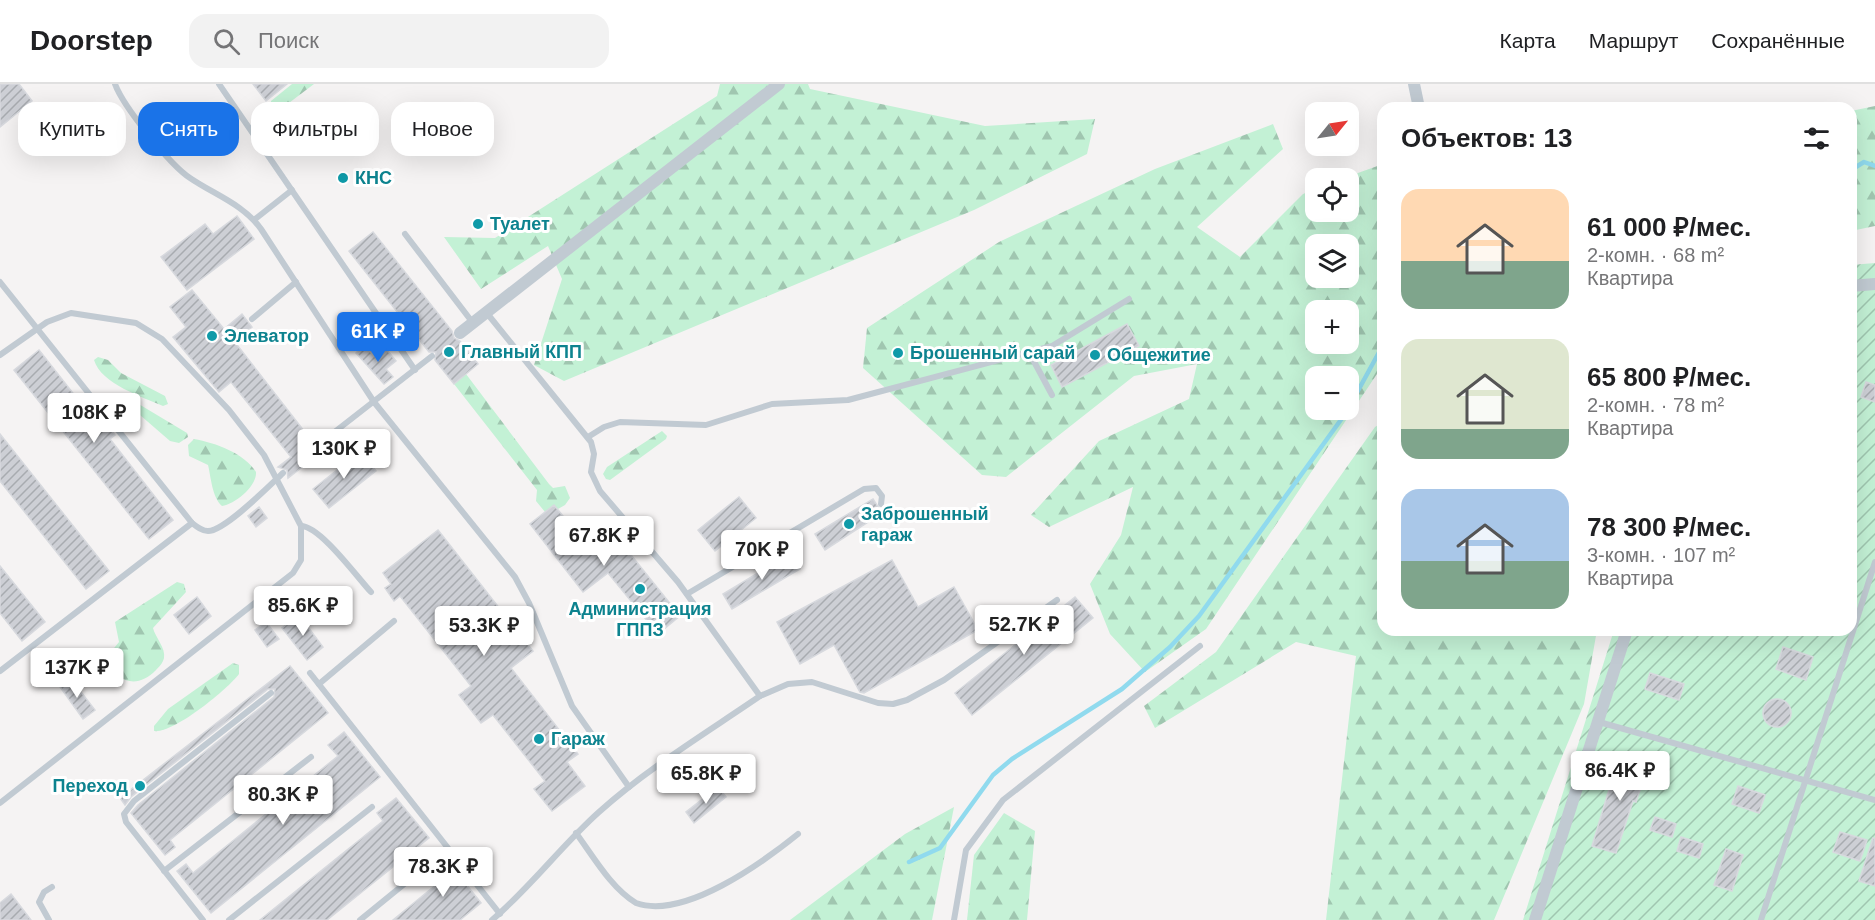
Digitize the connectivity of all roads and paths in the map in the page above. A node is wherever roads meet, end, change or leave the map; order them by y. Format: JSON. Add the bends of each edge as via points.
{"nodes":[{"id":1,"x":115,"y":84,"type":"edge"},
{"id":2,"x":219,"y":84,"type":"edge"},
{"id":3,"x":779,"y":84,"type":"edge"},
{"id":4,"x":1414,"y":84,"type":"edge"},
{"id":5,"x":1418,"y":102,"type":"edge"},
{"id":6,"x":292,"y":190,"type":"junction"},
{"id":7,"x":254,"y":220,"type":"junction"},
{"id":8,"x":405,"y":234,"type":"dead end"},
{"id":9,"x":0,"y":282,"type":"edge"},
{"id":10,"x":296,"y":282,"type":"junction"},
{"id":11,"x":1875,"y":284,"type":"edge"},
{"id":12,"x":1857,"y":286,"type":"edge"},
{"id":13,"x":1129,"y":299,"type":"dead end"},
{"id":14,"x":486,"y":312,"type":"junction"},
{"id":15,"x":252,"y":319,"type":"dead end"},
{"id":16,"x":473,"y":323,"type":"junction"},
{"id":17,"x":37,"y":328,"type":"junction"},
{"id":18,"x":459,"y":333,"type":"dead end"},
{"id":19,"x":1030,"y":354,"type":"junction"},
{"id":20,"x":0,"y":355,"type":"edge"},
{"id":21,"x":432,"y":356,"type":"dead end"},
{"id":22,"x":415,"y":370,"type":"junction"},
{"id":23,"x":1052,"y":395,"type":"dead end"},
{"id":24,"x":374,"y":402,"type":"junction"},
{"id":25,"x":588,"y":437,"type":"junction"},
{"id":26,"x":305,"y":455,"type":"dead end"},
{"id":27,"x":284,"y":473,"type":"dead end"},
{"id":28,"x":276,"y":479,"type":"junction"},
{"id":29,"x":881,"y":504,"type":"dead end"},
{"id":30,"x":192,"y":523,"type":"junction"},
{"id":31,"x":301,"y":526,"type":"junction"},
{"id":32,"x":1875,"y":562,"type":"edge"},
{"id":33,"x":371,"y":592,"type":"dead end"},
{"id":34,"x":687,"y":594,"type":"junction"},
{"id":35,"x":1058,"y":600,"type":"dead end"},
{"id":36,"x":394,"y":621,"type":"dead end"},
{"id":37,"x":1857,"y":621,"type":"edge"},
{"id":38,"x":1625,"y":636,"type":"edge"},
{"id":39,"x":1852,"y":636,"type":"edge"},
{"id":40,"x":1200,"y":646,"type":"dead end"},
{"id":41,"x":0,"y":671,"type":"edge"},
{"id":42,"x":310,"y":673,"type":"dead end"},
{"id":43,"x":319,"y":684,"type":"junction"},
{"id":44,"x":271,"y":693,"type":"dead end"},
{"id":45,"x":760,"y":696,"type":"junction"},
{"id":46,"x":1599,"y":722,"type":"junction"},
{"id":47,"x":311,"y":757,"type":"dead end"},
{"id":48,"x":1808,"y":781,"type":"junction"},
{"id":49,"x":629,"y":787,"type":"junction"},
{"id":50,"x":1875,"y":800,"type":"edge"},
{"id":51,"x":0,"y":803,"type":"edge"},
{"id":52,"x":372,"y":807,"type":"dead end"},
{"id":53,"x":576,"y":833,"type":"junction"},
{"id":54,"x":798,"y":834,"type":"dead end"},
{"id":55,"x":164,"y":871,"type":"junction"},
{"id":56,"x":419,"y":872,"type":"dead end"},
{"id":57,"x":52,"y":887,"type":"dead end"},
{"id":58,"x":500,"y":914,"type":"junction"},
{"id":59,"x":49,"y":920,"type":"edge"},
{"id":60,"x":203,"y":920,"type":"edge"},
{"id":61,"x":229,"y":920,"type":"edge"},
{"id":62,"x":360,"y":920,"type":"edge"},
{"id":63,"x":492,"y":920,"type":"edge"},
{"id":64,"x":954,"y":920,"type":"edge"},
{"id":65,"x":1535,"y":920,"type":"edge"},
{"id":66,"x":1761,"y":920,"type":"edge"}],
"edges":[{"from":1,"to":7,"type":"lane","via":[[124,103],[178,168]]},
{"from":2,"to":6,"type":"lane"},
{"from":3,"to":14,"type":"street"},
{"from":4,"to":5,"type":"street"},
{"from":6,"to":7,"type":"lane"},
{"from":6,"to":22,"type":"lane"},
{"from":7,"to":10,"type":"lane"},
{"from":8,"to":16,"type":"lane"},
{"from":9,"to":17,"type":"lane"},
{"from":10,"to":15,"type":"lane"},
{"from":10,"to":24,"type":"lane"},
{"from":11,"to":12,"type":"street"},
{"from":13,"to":19,"type":"lane","via":[[1090,325]]},
{"from":14,"to":16,"type":"street"},
{"from":14,"to":25,"type":"lane"},
{"from":16,"to":18,"type":"street"},
{"from":17,"to":20,"type":"lane"},
{"from":17,"to":28,"type":"lane","via":[[59,317],[81,313],[147,328],[175,351],[229,410],[260,449]]},
{"from":17,"to":30,"type":"lane"},
{"from":19,"to":23,"type":"lane"},
{"from":19,"to":25,"type":"lane","via":[[848,400],[772,404],[706,425],[620,422]]},
{"from":21,"to":22,"type":"lane"},
{"from":22,"to":24,"type":"lane"},
{"from":24,"to":26,"type":"lane"},
{"from":24,"to":49,"type":"lane","via":[[515,577],[572,706]]},
{"from":25,"to":34,"type":"lane","via":[[594,454],[591,472],[600,491]]},
{"from":27,"to":28,"type":"lane"},
{"from":28,"to":30,"type":"lane","via":[[226,523],[211,531]]},
{"from":28,"to":31,"type":"lane"},
{"from":29,"to":34,"type":"lane","via":[[882,496],[876,488],[864,489]]},
{"from":30,"to":41,"type":"lane"},
{"from":31,"to":33,"type":"lane","via":[[311,527],[322,537]]},
{"from":31,"to":51,"type":"lane","via":[[301,560],[293,573]]},
{"from":32,"to":37,"type":"lane"},
{"from":34,"to":45,"type":"lane"},
{"from":35,"to":45,"type":"lane","via":[[944,680],[907,700],[878,703],[812,682],[788,684]]},
{"from":36,"to":43,"type":"lane"},
{"from":38,"to":46,"type":"street"},
{"from":39,"to":48,"type":"lane"},
{"from":40,"to":64,"type":"lane","via":[[1003,800],[966,850]]},
{"from":42,"to":43,"type":"lane"},
{"from":43,"to":58,"type":"lane"},
{"from":44,"to":55,"type":"lane","via":[[125,810],[126,822]]},
{"from":45,"to":49,"type":"lane"},
{"from":46,"to":48,"type":"lane"},
{"from":46,"to":65,"type":"street"},
{"from":47,"to":55,"type":"lane"},
{"from":48,"to":50,"type":"lane"},
{"from":48,"to":66,"type":"lane"},
{"from":49,"to":53,"type":"lane"},
{"from":52,"to":61,"type":"lane"},
{"from":53,"to":54,"type":"lane","via":[[627,897],[649,909],[664,910],[695,904]]},
{"from":53,"to":58,"type":"lane"},
{"from":55,"to":60,"type":"lane"},
{"from":56,"to":62,"type":"lane"},
{"from":57,"to":59,"type":"lane","via":[[39,902]]},
{"from":58,"to":63,"type":"lane"}]}
